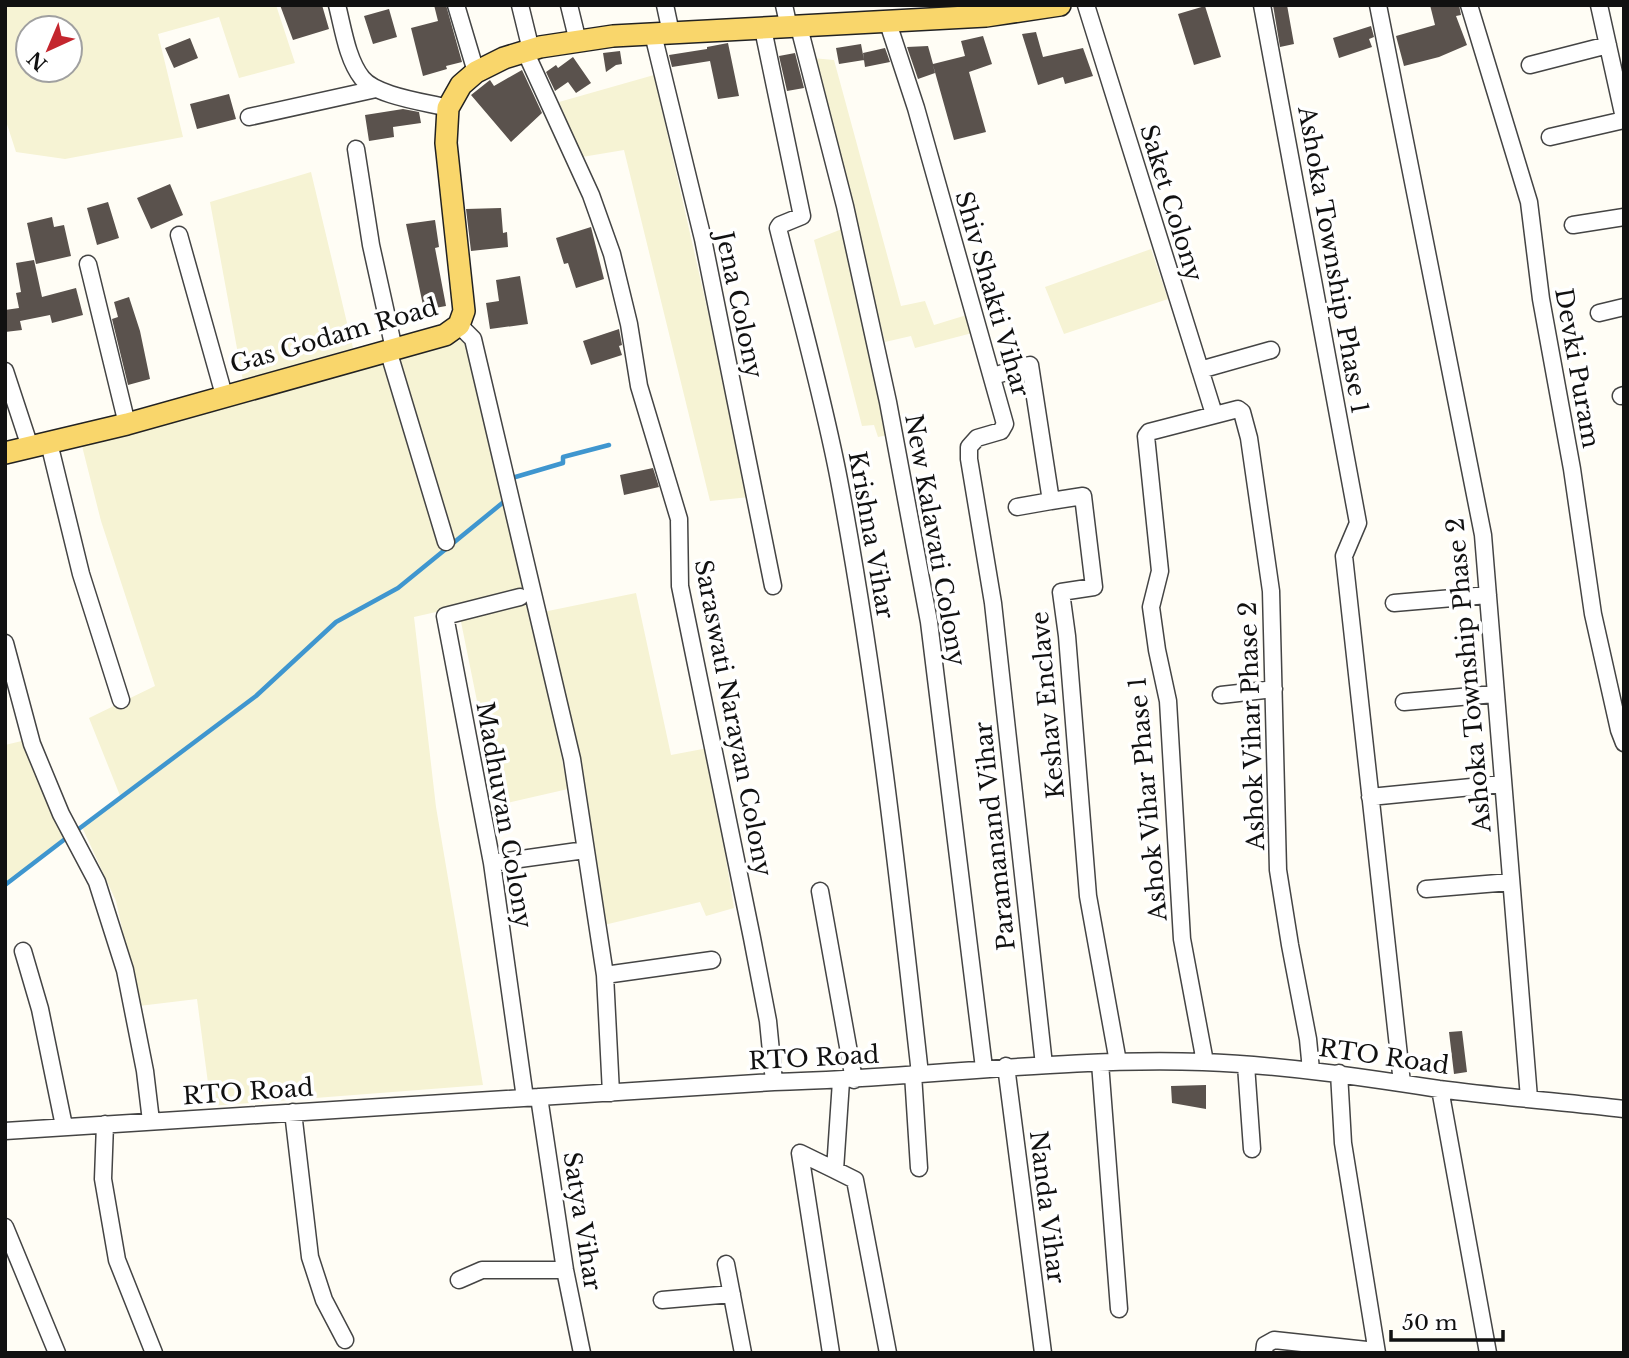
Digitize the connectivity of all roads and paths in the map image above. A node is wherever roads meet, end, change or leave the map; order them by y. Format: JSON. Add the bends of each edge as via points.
{"nodes":[{"id":1,"x":337,"y":5,"type":"edge"},
{"id":2,"x":456,"y":5,"type":"edge"},
{"id":3,"x":520,"y":5,"type":"edge"},
{"id":4,"x":569,"y":5,"type":"edge"},
{"id":5,"x":665,"y":5,"type":"edge"},
{"id":6,"x":784,"y":5,"type":"edge"},
{"id":7,"x":1060,"y":5,"type":"edge"},
{"id":8,"x":1086,"y":5,"type":"edge"},
{"id":9,"x":1262,"y":5,"type":"edge"},
{"id":10,"x":1378,"y":5,"type":"edge"},
{"id":11,"x":1469,"y":5,"type":"edge"},
{"id":12,"x":1600,"y":5,"type":"edge"},
{"id":13,"x":984,"y":11,"type":"edge"},
{"id":14,"x":911,"y":13,"type":"edge"},
{"id":15,"x":888,"y":23,"type":"junction"},
{"id":16,"x":794,"y":27,"type":"junction"},
{"id":17,"x":763,"y":29,"type":"junction"},
{"id":18,"x":662,"y":34,"type":"junction"},
{"id":19,"x":578,"y":41,"type":"junction"},
{"id":20,"x":1608,"y":45,"type":"junction"},
{"id":21,"x":528,"y":50,"type":"junction"},
{"id":22,"x":1530,"y":65,"type":"dead end"},
{"id":23,"x":476,"y":72,"type":"junction"},
{"id":24,"x":376,"y":89,"type":"junction"},
{"id":25,"x":448,"y":108,"type":"junction"},
{"id":26,"x":249,"y":117,"type":"dead end"},
{"id":27,"x":1624,"y":119,"type":"edge"},
{"id":28,"x":1550,"y":137,"type":"dead end"},
{"id":29,"x":356,"y":149,"type":"dead end"},
{"id":30,"x":1624,"y":217,"type":"edge"},
{"id":31,"x":1573,"y":225,"type":"dead end"},
{"id":32,"x":178,"y":235,"type":"dead end"},
{"id":33,"x":88,"y":264,"type":"dead end"},
{"id":34,"x":1624,"y":307,"type":"edge"},
{"id":35,"x":1599,"y":313,"type":"dead end"},
{"id":36,"x":458,"y":325,"type":"junction"},
{"id":37,"x":391,"y":350,"type":"junction"},
{"id":38,"x":1270,"y":350,"type":"dead end"},
{"id":39,"x":1200,"y":370,"type":"junction"},
{"id":40,"x":5,"y":371,"type":"edge"},
{"id":41,"x":993,"y":376,"type":"junction"},
{"id":42,"x":224,"y":395,"type":"junction"},
{"id":43,"x":1214,"y":414,"type":"junction"},
{"id":44,"x":127,"y":424,"type":"junction"},
{"id":45,"x":39,"y":445,"type":"junction"},
{"id":46,"x":5,"y":453,"type":"edge"},
{"id":47,"x":1051,"y":501,"type":"junction"},
{"id":48,"x":1017,"y":507,"type":"dead end"},
{"id":49,"x":446,"y":541,"type":"dead end"},
{"id":50,"x":773,"y":586,"type":"dead end"},
{"id":51,"x":1488,"y":596,"type":"junction"},
{"id":52,"x":520,"y":597,"type":"dead end"},
{"id":53,"x":993,"y":603,"type":"joint"},
{"id":54,"x":1394,"y":603,"type":"dead end"},
{"id":55,"x":5,"y":643,"type":"edge"},
{"id":56,"x":1274,"y":689,"type":"junction"},
{"id":57,"x":1494,"y":694,"type":"junction"},
{"id":58,"x":1221,"y":695,"type":"dead end"},
{"id":59,"x":121,"y":700,"type":"dead end"},
{"id":60,"x":1404,"y":702,"type":"dead end"},
{"id":61,"x":1624,"y":743,"type":"edge"},
{"id":62,"x":1502,"y":784,"type":"junction"},
{"id":63,"x":1370,"y":797,"type":"junction"},
{"id":64,"x":585,"y":850,"type":"junction"},
{"id":65,"x":492,"y":863,"type":"junction"},
{"id":66,"x":1510,"y":882,"type":"junction"},
{"id":67,"x":1426,"y":889,"type":"dead end"},
{"id":68,"x":820,"y":891,"type":"dead end"},
{"id":69,"x":23,"y":951,"type":"dead end"},
{"id":70,"x":712,"y":960,"type":"dead end"},
{"id":71,"x":605,"y":975,"type":"junction"},
{"id":72,"x":1118,"y":1062,"type":"junction"},
{"id":73,"x":1205,"y":1062,"type":"junction"},
{"id":74,"x":1100,"y":1063,"type":"junction"},
{"id":75,"x":1044,"y":1065,"type":"junction"},
{"id":76,"x":1245,"y":1065,"type":"junction"},
{"id":77,"x":1006,"y":1066,"type":"junction"},
{"id":78,"x":984,"y":1068,"type":"junction"},
{"id":79,"x":1311,"y":1070,"type":"junction"},
{"id":80,"x":1339,"y":1073,"type":"junction"},
{"id":81,"x":917,"y":1074,"type":"junction"},
{"id":82,"x":848,"y":1080,"type":"junction"},
{"id":83,"x":774,"y":1082,"type":"junction"},
{"id":84,"x":1402,"y":1083,"type":"junction"},
{"id":85,"x":1440,"y":1089,"type":"junction"},
{"id":86,"x":611,"y":1093,"type":"junction"},
{"id":87,"x":532,"y":1098,"type":"junction"},
{"id":88,"x":1529,"y":1098,"type":"junction"},
{"id":89,"x":1624,"y":1109,"type":"edge"},
{"id":90,"x":293,"y":1112,"type":"junction"},
{"id":91,"x":151,"y":1121,"type":"junction"},
{"id":92,"x":105,"y":1124,"type":"junction"},
{"id":93,"x":64,"y":1126,"type":"junction"},
{"id":94,"x":5,"y":1130,"type":"edge"},
{"id":95,"x":1252,"y":1149,"type":"dead end"},
{"id":96,"x":919,"y":1168,"type":"dead end"},
{"id":97,"x":835,"y":1170,"type":"junction"},
{"id":98,"x":5,"y":1227,"type":"edge"},
{"id":99,"x":726,"y":1264,"type":"dead end"},
{"id":100,"x":565,"y":1269,"type":"junction"},
{"id":101,"x":459,"y":1280,"type":"dead end"},
{"id":102,"x":732,"y":1294,"type":"junction"},
{"id":103,"x":662,"y":1300,"type":"dead end"},
{"id":104,"x":1119,"y":1309,"type":"dead end"},
{"id":105,"x":345,"y":1340,"type":"dead end"},
{"id":106,"x":1377,"y":1352,"type":"edge"},
{"id":107,"x":57,"y":1353,"type":"edge"},
{"id":108,"x":154,"y":1353,"type":"edge"},
{"id":109,"x":582,"y":1353,"type":"edge"},
{"id":110,"x":743,"y":1353,"type":"edge"},
{"id":111,"x":831,"y":1353,"type":"edge"},
{"id":112,"x":888,"y":1353,"type":"edge"},
{"id":113,"x":1042,"y":1353,"type":"edge"},
{"id":114,"x":1264,"y":1353,"type":"edge"},
{"id":115,"x":1489,"y":1353,"type":"edge"}],
"edges":[{"from":1,"to":24,"type":"street","via":[[356,69]]},
{"from":2,"to":23,"type":"street"},
{"from":3,"to":21,"type":"street","name":"Saraswati Narayan Colony"},
{"from":4,"to":19,"type":"street"},
{"from":5,"to":18,"type":"street","name":"Jena Colony"},
{"from":6,"to":16,"type":"street","name":"New Kalavati Colony"},
{"from":7,"to":13,"type":"main road"},
{"from":8,"to":39,"type":"street","name":"Saket Colony"},
{"from":9,"to":63,"type":"street","name":"Ashoka Township Phase 1","via":[[1358,523],[1344,556]]},
{"from":10,"to":51,"type":"street","name":"Ashoka Township Phase 2","via":[[1483,535]]},
{"from":11,"to":61,"type":"street","name":"Devki Puram","via":[[1529,202],[1594,614]]},
{"from":12,"to":20,"type":"street"},
{"from":13,"to":14,"type":"main road"},
{"from":14,"to":15,"type":"main road"},
{"from":15,"to":16,"type":"main road"},
{"from":15,"to":41,"type":"street","name":"Shiv Shakti Vihar"},
{"from":16,"to":17,"type":"main road"},
{"from":16,"to":78,"type":"street","name":"New Kalavati Colony","via":[[848,219],[929,622]]},
{"from":17,"to":18,"type":"main road"},
{"from":17,"to":81,"type":"street","name":"Krishna Vihar","via":[[802,216],[778,228],[830,434],[854,563]]},
{"from":18,"to":19,"type":"main road"},
{"from":18,"to":50,"type":"street","name":"Jena Colony"},
{"from":19,"to":21,"type":"main road"},
{"from":20,"to":22,"type":"street"},
{"from":20,"to":27,"type":"street"},
{"from":21,"to":23,"type":"main road"},
{"from":21,"to":83,"type":"street","name":"Saraswati Narayan Colony","via":[[612,254],[639,386],[679,519],[680,586],[768,1021]]},
{"from":23,"to":25,"type":"main road","via":[[461,85]]},
{"from":24,"to":25,"type":"street"},
{"from":24,"to":26,"type":"street"},
{"from":25,"to":36,"type":"main road","name":"Gas Godam Road","via":[[446,144],[464,311]]},
{"from":27,"to":28,"type":"street"},
{"from":29,"to":37,"type":"street"},
{"from":30,"to":31,"type":"street"},
{"from":32,"to":42,"type":"street"},
{"from":33,"to":44,"type":"street"},
{"from":34,"to":35,"type":"street"},
{"from":36,"to":37,"type":"main road","name":"Gas Godam Road","via":[[445,335]]},
{"from":36,"to":64,"type":"street","via":[[473,339],[572,759]]},
{"from":37,"to":42,"type":"main road","name":"Gas Godam Road"},
{"from":37,"to":49,"type":"street"},
{"from":38,"to":39,"type":"street"},
{"from":39,"to":43,"type":"street","name":"Saket Colony"},
{"from":40,"to":45,"type":"street"},
{"from":41,"to":47,"type":"street","via":[[1032,367]]},
{"from":41,"to":53,"type":"street","name":"Shiv Shakti Vihar","via":[[1005,424],[1001,431],[977,438],[969,447]]},
{"from":42,"to":44,"type":"main road","name":"Gas Godam Road"},
{"from":43,"to":56,"type":"street","name":"Ashok Vihar Phase 2","via":[[1241,409],[1249,438],[1271,591]]},
{"from":43,"to":73,"type":"street","name":"Ashok Vihar Phase 1","via":[[1146,436],[1160,570],[1151,607],[1168,701],[1182,939]]},
{"from":44,"to":45,"type":"main road","name":"Gas Godam Road"},
{"from":45,"to":46,"type":"main road","name":"Gas Godam Road"},
{"from":45,"to":59,"type":"street"},
{"from":47,"to":48,"type":"street"},
{"from":47,"to":72,"type":"street","name":"Keshav Enclave","via":[[1083,496],[1094,587],[1061,592],[1088,896]]},
{"from":51,"to":54,"type":"street"},
{"from":51,"to":57,"type":"street","name":"Ashoka Township Phase 2"},
{"from":52,"to":65,"type":"street","name":"Madhuvan Colony","via":[[445,616]]},
{"from":53,"to":75,"type":"street","name":"Paramanand Vihar"},
{"from":55,"to":91,"type":"street","via":[[32,744],[61,814],[97,882],[125,970]]},
{"from":56,"to":58,"type":"street"},
{"from":56,"to":79,"type":"street","name":"Ashok Vihar Phase 2","via":[[1278,870]]},
{"from":57,"to":60,"type":"street"},
{"from":57,"to":62,"type":"street","name":"Ashoka Township Phase 2"},
{"from":62,"to":63,"type":"street"},
{"from":62,"to":66,"type":"street","name":"Ashoka Township Phase 2"},
{"from":63,"to":84,"type":"street"},
{"from":64,"to":65,"type":"street"},
{"from":64,"to":71,"type":"street"},
{"from":65,"to":87,"type":"street","name":"Madhuvan Colony"},
{"from":66,"to":67,"type":"street"},
{"from":66,"to":88,"type":"street","name":"Ashoka Township Phase 2"},
{"from":68,"to":82,"type":"street"},
{"from":69,"to":93,"type":"street"},
{"from":70,"to":71,"type":"street"},
{"from":71,"to":86,"type":"street"},
{"from":72,"to":73,"type":"street","name":"RTO Road"},
{"from":72,"to":74,"type":"street","name":"RTO Road"},
{"from":73,"to":76,"type":"street","name":"RTO Road"},
{"from":74,"to":75,"type":"street","name":"RTO Road"},
{"from":74,"to":104,"type":"street"},
{"from":75,"to":77,"type":"street","name":"RTO Road"},
{"from":76,"to":79,"type":"street","name":"RTO Road"},
{"from":76,"to":95,"type":"street"},
{"from":77,"to":78,"type":"street","name":"RTO Road"},
{"from":77,"to":113,"type":"street","name":"Nanda Vihar"},
{"from":78,"to":81,"type":"street","name":"RTO Road"},
{"from":79,"to":80,"type":"street","name":"RTO Road"},
{"from":80,"to":84,"type":"street","name":"RTO Road"},
{"from":80,"to":106,"type":"street","via":[[1343,1143]]},
{"from":81,"to":82,"type":"street","name":"RTO Road"},
{"from":81,"to":96,"type":"street"},
{"from":82,"to":83,"type":"street","name":"RTO Road"},
{"from":82,"to":97,"type":"street"},
{"from":83,"to":86,"type":"street","name":"RTO Road"},
{"from":84,"to":85,"type":"street","name":"RTO Road"},
{"from":85,"to":88,"type":"street","name":"RTO Road"},
{"from":85,"to":115,"type":"street"},
{"from":86,"to":87,"type":"street","name":"RTO Road"},
{"from":87,"to":90,"type":"street","name":"RTO Road"},
{"from":87,"to":100,"type":"street","name":"Satya Vihar"},
{"from":88,"to":89,"type":"street","name":"RTO Road"},
{"from":90,"to":91,"type":"street","name":"RTO Road"},
{"from":90,"to":105,"type":"street","via":[[310,1257],[324,1300]]},
{"from":91,"to":92,"type":"street","name":"RTO Road"},
{"from":92,"to":93,"type":"street","name":"RTO Road"},
{"from":92,"to":108,"type":"street","via":[[103,1179],[117,1260]]},
{"from":93,"to":94,"type":"street","name":"RTO Road"},
{"from":97,"to":111,"type":"street","via":[[800,1153]]},
{"from":97,"to":112,"type":"street","via":[[855,1180]]},
{"from":98,"to":107,"type":"street"},
{"from":99,"to":102,"type":"street"},
{"from":100,"to":101,"type":"street","via":[[482,1270]]},
{"from":100,"to":109,"type":"street","name":"Satya Vihar"},
{"from":102,"to":103,"type":"street"},
{"from":102,"to":110,"type":"street"},
{"from":106,"to":114,"type":"street","via":[[1273,1340],[1265,1345]]}]}
